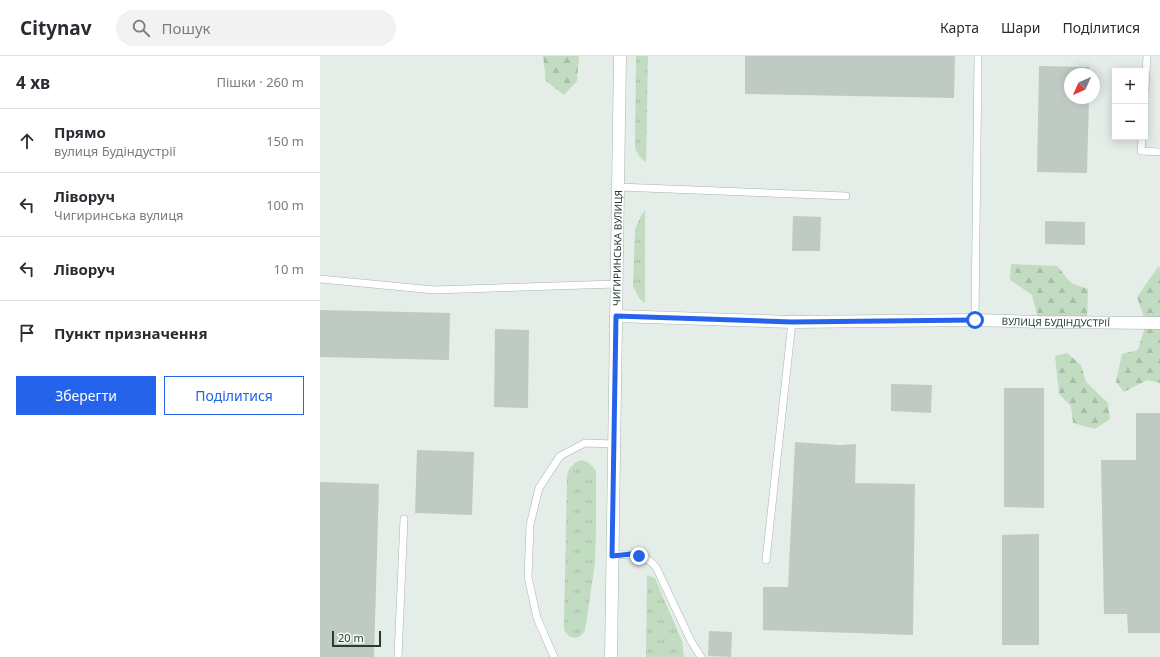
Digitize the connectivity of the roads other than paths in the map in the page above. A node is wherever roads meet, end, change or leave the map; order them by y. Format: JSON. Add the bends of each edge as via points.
{"nodes":[{"id":1,"x":620,"y":56,"type":"edge"},
{"id":2,"x":978,"y":56,"type":"edge"},
{"id":3,"x":1148,"y":56,"type":"edge"},
{"id":4,"x":1147,"y":68,"type":"edge"},
{"id":5,"x":1142,"y":140,"type":"edge"},
{"id":6,"x":1160,"y":152,"type":"edge"},
{"id":7,"x":618,"y":187,"type":"junction"},
{"id":8,"x":846,"y":196,"type":"dead end"},
{"id":9,"x":320,"y":279,"type":"edge"},
{"id":10,"x":616,"y":284,"type":"junction"},
{"id":11,"x":616,"y":316,"type":"junction"},
{"id":12,"x":975,"y":320,"type":"junction"},
{"id":13,"x":792,"y":322,"type":"junction"},
{"id":14,"x":1160,"y":322,"type":"edge"},
{"id":15,"x":614,"y":444,"type":"junction"},
{"id":16,"x":404,"y":519,"type":"dead end"},
{"id":17,"x":612,"y":556,"type":"junction"},
{"id":18,"x":766,"y":560,"type":"dead end"},
{"id":19,"x":398,"y":657,"type":"edge"},
{"id":20,"x":554,"y":657,"type":"edge"},
{"id":21,"x":611,"y":657,"type":"edge"},
{"id":22,"x":701,"y":657,"type":"edge"}],
"edges":[{"from":1,"to":7,"type":"main road","name":"ЧИГИРИНСЬКА ВУЛИЦЯ"},
{"from":2,"to":12,"type":"lane"},
{"from":3,"to":4,"type":"lane"},
{"from":5,"to":6,"type":"lane","via":[[1140,152]]},
{"from":7,"to":8,"type":"lane"},
{"from":7,"to":10,"type":"main road","name":"ЧИГИРИНСЬКА ВУЛИЦЯ"},
{"from":9,"to":10,"type":"lane","via":[[434,290]]},
{"from":10,"to":11,"type":"main road","name":"ЧИГИРИНСЬКА ВУЛИЦЯ"},
{"from":11,"to":13,"type":"main road","name":"ВУЛИЦЯ БУДІНДУСТРІЇ"},
{"from":11,"to":15,"type":"main road","name":"ЧИГИРИНСЬКА ВУЛИЦЯ"},
{"from":12,"to":13,"type":"main road","name":"ВУЛИЦЯ БУДІНДУСТРІЇ"},
{"from":12,"to":14,"type":"main road","name":"ВУЛИЦЯ БУДІНДУСТРІЇ"},
{"from":13,"to":18,"type":"lane"},
{"from":15,"to":17,"type":"main road","name":"ЧИГИРИНСЬКА ВУЛИЦЯ"},
{"from":15,"to":20,"type":"lane","via":[[585,443],[560,456],[539,488],[530,525],[528,577],[537,618]]},
{"from":16,"to":19,"type":"lane"},
{"from":17,"to":21,"type":"main road","name":"ЧИГИРИНСЬКА ВУЛИЦЯ"},
{"from":17,"to":22,"type":"lane","via":[[632,554],[652,562]]}]}
